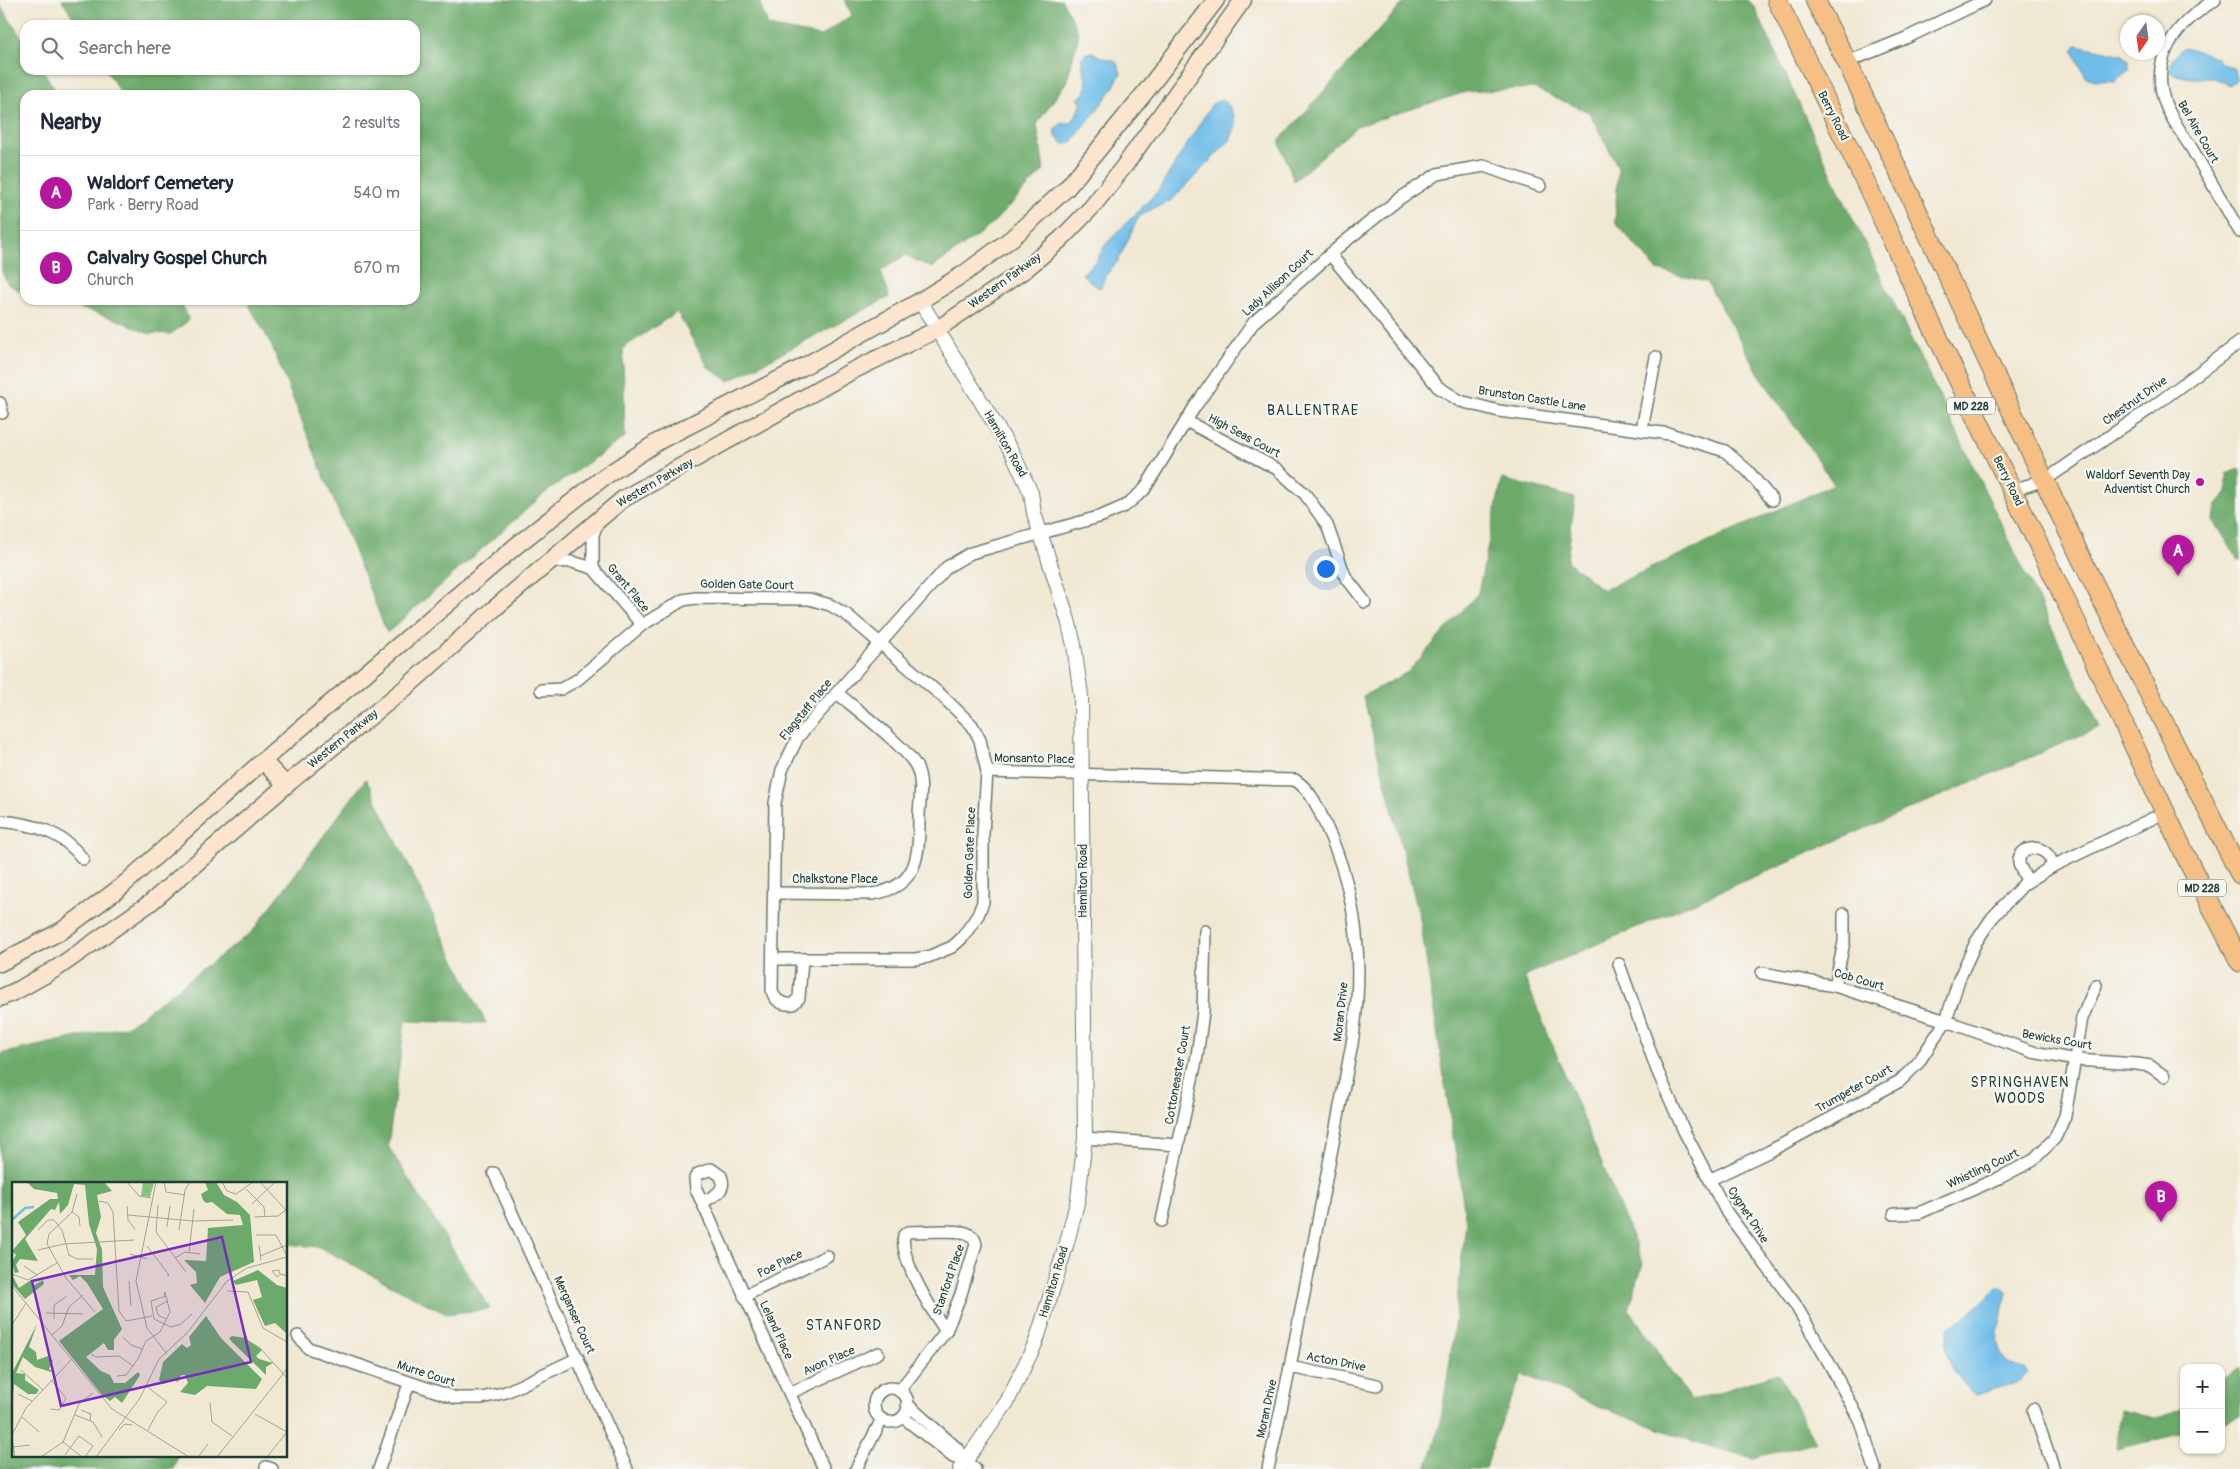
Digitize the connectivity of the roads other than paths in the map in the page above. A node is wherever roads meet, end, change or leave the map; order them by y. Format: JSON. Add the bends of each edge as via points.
{"nodes":[{"id":1,"x":1216,"y":0,"type":"edge"},
{"id":2,"x":1777,"y":0,"type":"edge"},
{"id":3,"x":1815,"y":0,"type":"edge"},
{"id":4,"x":1985,"y":0,"type":"edge"},
{"id":5,"x":2215,"y":0,"type":"edge"},
{"id":6,"x":1241,"y":1,"type":"edge"},
{"id":7,"x":1847,"y":62,"type":"junction"},
{"id":8,"x":1540,"y":186,"type":"dead end"},
{"id":9,"x":2240,"y":232,"type":"edge"},
{"id":10,"x":1330,"y":254,"type":"junction"},
{"id":11,"x":920,"y":301,"type":"junction"},
{"id":12,"x":936,"y":330,"type":"junction"},
{"id":13,"x":2240,"y":342,"type":"edge"},
{"id":14,"x":1656,"y":357,"type":"dead end"},
{"id":15,"x":1186,"y":420,"type":"junction"},
{"id":16,"x":1642,"y":429,"type":"junction"},
{"id":17,"x":2045,"y":480,"type":"junction"},
{"id":18,"x":2013,"y":490,"type":"junction"},
{"id":19,"x":1772,"y":500,"type":"dead end"},
{"id":20,"x":597,"y":521,"type":"junction"},
{"id":21,"x":1041,"y":534,"type":"junction"},
{"id":22,"x":552,"y":561,"type":"junction"},
{"id":23,"x":593,"y":568,"type":"junction"},
{"id":24,"x":1365,"y":602,"type":"dead end"},
{"id":25,"x":642,"y":625,"type":"junction"},
{"id":26,"x":880,"y":643,"type":"junction"},
{"id":27,"x":541,"y":690,"type":"dead end"},
{"id":28,"x":837,"y":693,"type":"junction"},
{"id":29,"x":263,"y":760,"type":"junction"},
{"id":30,"x":986,"y":772,"type":"junction"},
{"id":31,"x":1082,"y":773,"type":"junction"},
{"id":32,"x":286,"y":785,"type":"junction"},
{"id":33,"x":2166,"y":812,"type":"junction"},
{"id":34,"x":0,"y":821,"type":"edge"},
{"id":35,"x":83,"y":859,"type":"dead end"},
{"id":36,"x":2053,"y":866,"type":"junction"},
{"id":37,"x":2240,"y":874,"type":"edge"},
{"id":38,"x":2028,"y":881,"type":"junction"},
{"id":39,"x":775,"y":893,"type":"junction"},
{"id":40,"x":1844,"y":914,"type":"dead end"},
{"id":41,"x":1205,"y":931,"type":"dead end"},
{"id":42,"x":773,"y":959,"type":"junction"},
{"id":43,"x":802,"y":959,"type":"junction"},
{"id":44,"x":2240,"y":962,"type":"edge"},
{"id":45,"x":0,"y":963,"type":"edge"},
{"id":46,"x":1619,"y":964,"type":"dead end"},
{"id":47,"x":1762,"y":973,"type":"dead end"},
{"id":48,"x":2096,"y":985,"type":"dead end"},
{"id":49,"x":1834,"y":986,"type":"junction"},
{"id":50,"x":0,"y":998,"type":"edge"},
{"id":51,"x":1946,"y":1021,"type":"junction"},
{"id":52,"x":2076,"y":1060,"type":"junction"},
{"id":53,"x":2164,"y":1076,"type":"dead end"},
{"id":54,"x":1085,"y":1138,"type":"junction"},
{"id":55,"x":1178,"y":1145,"type":"junction"},
{"id":56,"x":494,"y":1172,"type":"dead end"},
{"id":57,"x":1711,"y":1179,"type":"junction"},
{"id":58,"x":703,"y":1202,"type":"dead end"},
{"id":59,"x":1894,"y":1214,"type":"dead end"},
{"id":60,"x":1162,"y":1221,"type":"dead end"},
{"id":61,"x":827,"y":1256,"type":"dead end"},
{"id":62,"x":744,"y":1296,"type":"junction"},
{"id":63,"x":946,"y":1332,"type":"junction"},
{"id":64,"x":298,"y":1336,"type":"dead end"},
{"id":65,"x":878,"y":1353,"type":"dead end"},
{"id":66,"x":578,"y":1358,"type":"junction"},
{"id":67,"x":1290,"y":1367,"type":"junction"},
{"id":68,"x":409,"y":1384,"type":"junction"},
{"id":69,"x":1377,"y":1385,"type":"dead end"},
{"id":70,"x":900,"y":1391,"type":"junction"},
{"id":71,"x":790,"y":1393,"type":"junction"},
{"id":72,"x":907,"y":1404,"type":"junction"},
{"id":73,"x":2033,"y":1409,"type":"dead end"},
{"id":74,"x":902,"y":1417,"type":"junction"},
{"id":75,"x":882,"y":1419,"type":"junction"},
{"id":76,"x":967,"y":1466,"type":"edge"},
{"id":77,"x":379,"y":1469,"type":"edge"},
{"id":78,"x":627,"y":1469,"type":"edge"},
{"id":79,"x":824,"y":1469,"type":"edge"},
{"id":80,"x":856,"y":1469,"type":"edge"},
{"id":81,"x":1268,"y":1469,"type":"edge"},
{"id":82,"x":1875,"y":1469,"type":"edge"},
{"id":83,"x":2054,"y":1469,"type":"edge"}],
"edges":[{"from":1,"to":11,"type":"main road","via":[[1067,188],[1012,238],[966,273]]},
{"from":2,"to":18,"type":"highway","name":"Berry Road","number":"MD 228"},
{"from":3,"to":7,"type":"highway","number":"MD 228"},
{"from":4,"to":7,"type":"street"},
{"from":5,"to":9,"type":"street","name":"Bel Aire Court","via":[[2198,10],[2177,31],[2166,51],[2160,77],[2166,105]]},
{"from":6,"to":12,"type":"main road","name":"Western Parkway","via":[[1126,165],[1092,207],[1026,269]]},
{"from":7,"to":17,"type":"highway","number":"MD 228"},
{"from":8,"to":10,"type":"street","name":"Lady Allison Court","via":[[1484,166],[1437,174]]},
{"from":10,"to":15,"type":"street","name":"Lady Allison Court","via":[[1254,322]]},
{"from":10,"to":16,"type":"street","name":"Brunston Castle Lane","via":[[1438,387],[1460,402]]},
{"from":11,"to":12,"type":"street","name":"Hamilton Road"},
{"from":11,"to":29,"type":"main road","via":[[799,369],[660,441],[604,477],[517,545]]},
{"from":12,"to":20,"type":"main road","name":"Western Parkway","via":[[850,372],[624,499]]},
{"from":12,"to":21,"type":"street","name":"Hamilton Road","via":[[1013,454],[1031,493]]},
{"from":13,"to":17,"type":"street","name":"Chestnut Drive"},
{"from":14,"to":16,"type":"street"},
{"from":15,"to":21,"type":"street","name":"Lady Allison Court","via":[[1144,490],[1125,506]]},
{"from":15,"to":24,"type":"street","name":"High Seas Court","via":[[1277,469],[1305,494],[1327,525],[1345,576]]},
{"from":16,"to":19,"type":"street","name":"Brunston Castle Lane","via":[[1725,451],[1748,471]]},
{"from":17,"to":18,"type":"street","name":"Chestnut Drive"},
{"from":17,"to":37,"type":"highway","number":"MD 228"},
{"from":18,"to":33,"type":"highway","name":"Berry Road","number":"MD 228"},
{"from":20,"to":22,"type":"main road","name":"Western Parkway"},
{"from":20,"to":23,"type":"street","name":"Grant Place","via":[[593,535]]},
{"from":21,"to":26,"type":"street","name":"Flagstaff Place","via":[[971,553],[955,562]]},
{"from":21,"to":31,"type":"street","name":"Hamilton Road","via":[[1074,645],[1081,696]]},
{"from":22,"to":23,"type":"street","name":"Grant Place"},
{"from":22,"to":32,"type":"main road","name":"Western Parkway","via":[[409,685]]},
{"from":23,"to":25,"type":"street","name":"Grant Place"},
{"from":25,"to":26,"type":"street","name":"Golden Gate Court","via":[[683,600],[810,599],[830,605],[846,615]]},
{"from":25,"to":27,"type":"street","name":"Golden Gate Court","via":[[577,680],[561,690]]},
{"from":26,"to":28,"type":"street","name":"Flagstaff Place"},
{"from":26,"to":30,"type":"street","name":"Golden Gate Place","via":[[972,726],[981,742]]},
{"from":28,"to":39,"type":"street","name":"Flagstaff Place","via":[[798,737],[781,774],[775,804]]},
{"from":28,"to":39,"type":"street","name":"Chalkstone Place","via":[[908,755],[917,768],[920,782],[916,861],[911,874],[897,887],[884,893]]},
{"from":29,"to":32,"type":"main road"},
{"from":29,"to":45,"type":"main road","via":[[121,887],[63,930]]},
{"from":30,"to":31,"type":"street","name":"Monsanto Place"},
{"from":30,"to":43,"type":"street","name":"Golden Gate Place","via":[[983,902],[962,938],[940,953],[915,959]]},
{"from":31,"to":54,"type":"street","name":"Hamilton Road"},
{"from":31,"to":67,"type":"street","name":"Moran Drive","via":[[1295,780],[1305,786],[1313,797],[1336,847],[1353,906],[1360,967],[1358,1000]]},
{"from":32,"to":50,"type":"main road","name":"Western Parkway","via":[[142,909],[57,968]]},
{"from":33,"to":36,"type":"street","name":"Trumpeter Court"},
{"from":33,"to":44,"type":"highway","name":"Berry Road","number":"MD 228"},
{"from":34,"to":35,"type":"street","via":[[27,823],[46,829],[75,849]]},
{"from":36,"to":38,"type":"street","name":"Trumpeter Court"},
{"from":36,"to":38,"type":"street","via":[[2051,858],[2043,851],[2026,850],[2019,863]]},
{"from":38,"to":51,"type":"street","name":"Trumpeter Court","via":[[1992,918],[1976,942],[1959,979]]},
{"from":39,"to":42,"type":"street","name":"Flagstaff Place"},
{"from":40,"to":49,"type":"street","via":[[1844,942]]},
{"from":41,"to":55,"type":"street","name":"Cottoneaster Court","via":[[1200,1032]]},
{"from":42,"to":43,"type":"street","name":"Golden Gate Place"},
{"from":42,"to":43,"type":"street","name":"Flagstaff Place","via":[[773,996],[787,1005],[799,998]]},
{"from":46,"to":57,"type":"street","name":"Cygnet Drive","via":[[1671,1104]]},
{"from":47,"to":49,"type":"street","name":"Cob Court"},
{"from":48,"to":52,"type":"street","name":"Whistling Court","via":[[2082,1018]]},
{"from":49,"to":51,"type":"street","name":"Cob Court"},
{"from":51,"to":52,"type":"street","name":"Bewicks Court","via":[[2018,1047]]},
{"from":51,"to":57,"type":"street","name":"Trumpeter Court","via":[[1918,1063],[1900,1081]]},
{"from":52,"to":53,"type":"street","name":"Bewicks Court","via":[[2150,1066]]},
{"from":52,"to":59,"type":"street","name":"Whistling Court","via":[[2065,1116],[2056,1138],[2032,1161],[1919,1213]]},
{"from":54,"to":55,"type":"street"},
{"from":54,"to":76,"type":"street","name":"Hamilton Road","via":[[1078,1199],[1036,1342],[1007,1402]]},
{"from":55,"to":60,"type":"street","name":"Cottoneaster Court"},
{"from":56,"to":66,"type":"street","name":"Merganser Court"},
{"from":57,"to":82,"type":"street","name":"Cygnet Drive","via":[[1727,1213],[1795,1304],[1828,1361],[1860,1421]]},
{"from":58,"to":62,"type":"street","name":"Leland Place"},
{"from":61,"to":62,"type":"street","name":"Poe Place"},
{"from":62,"to":71,"type":"street","name":"Leland Place"},
{"from":63,"to":63,"type":"street","name":"Stanford Place","via":[[962,1290],[976,1244],[975,1237],[970,1233],[908,1232],[902,1243],[905,1255],[926,1300]]},
{"from":63,"to":70,"type":"street","name":"Stanford Place"},
{"from":64,"to":68,"type":"street","name":"Murre Court","via":[[308,1348]]},
{"from":65,"to":71,"type":"street","name":"Avon Place"},
{"from":66,"to":68,"type":"street","name":"Murre Court","via":[[506,1392],[482,1398],[456,1398]]},
{"from":66,"to":78,"type":"street","name":"Merganser Court"},
{"from":67,"to":69,"type":"street","name":"Acton Drive"},
{"from":67,"to":81,"type":"street","name":"Moran Drive"},
{"from":68,"to":77,"type":"street"},
{"from":70,"to":72,"type":"street"},
{"from":70,"to":75,"type":"street","via":[[888,1388],[878,1394],[875,1410]]},
{"from":71,"to":79,"type":"street","name":"Leland Place"},
{"from":72,"to":74,"type":"street"},
{"from":72,"to":76,"type":"street","via":[[959,1450]]},
{"from":73,"to":83,"type":"street"},
{"from":74,"to":75,"type":"street","via":[[893,1422]]},
{"from":74,"to":76,"type":"street"},
{"from":75,"to":80,"type":"street"}]}
